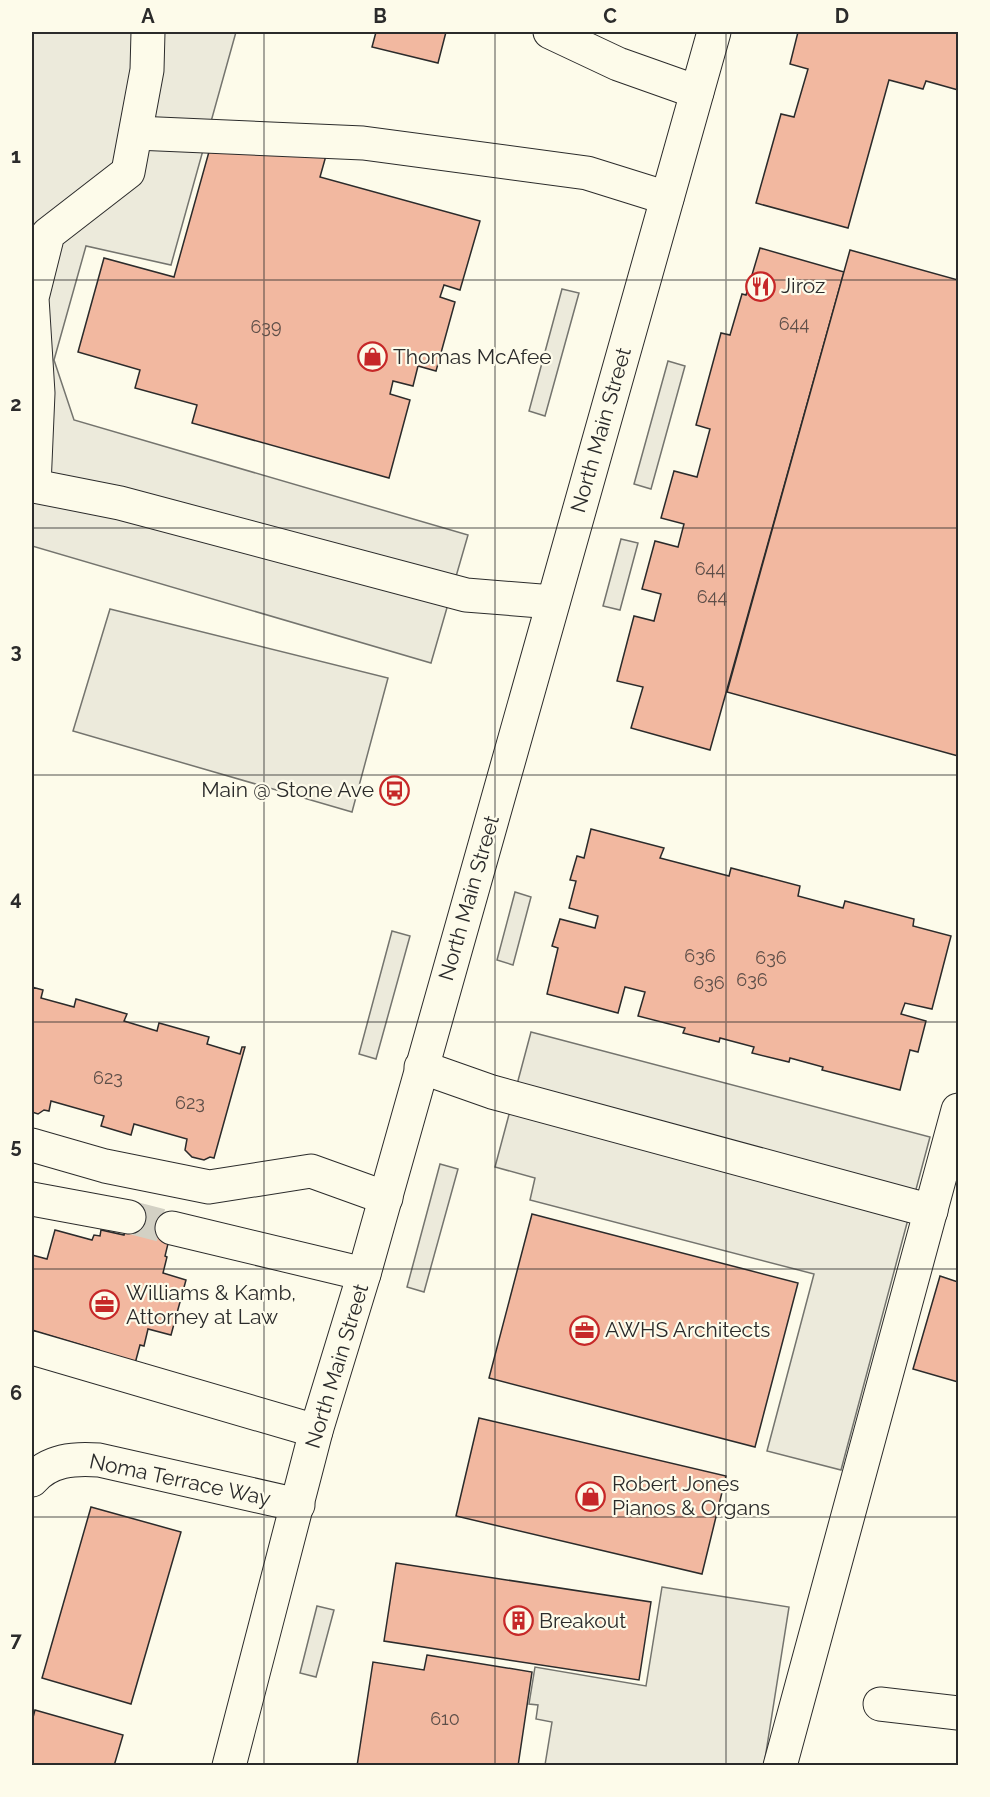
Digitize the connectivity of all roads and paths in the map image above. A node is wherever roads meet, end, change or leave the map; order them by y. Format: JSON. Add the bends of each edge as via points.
{"nodes":[{"id":1,"x":148,"y":32,"type":"edge"},
{"id":2,"x":550,"y":32,"type":"edge"},
{"id":3,"x":714,"y":32,"type":"edge"},
{"id":4,"x":697,"y":92,"type":"junction"},
{"id":5,"x":135,"y":134,"type":"junction"},
{"id":6,"x":667,"y":198,"type":"junction"},
{"id":7,"x":40,"y":232,"type":"edge"},
{"id":8,"x":553,"y":602,"type":"junction"},
{"id":9,"x":421,"y":1067,"type":"junction"},
{"id":10,"x":958,"y":1110,"type":"edge"},
{"id":11,"x":32,"y":1145,"type":"edge"},
{"id":12,"x":32,"y":1198,"type":"edge"},
{"id":13,"x":386,"y":1198,"type":"junction"},
{"id":14,"x":931,"y":1211,"type":"junction"},
{"id":15,"x":129,"y":1217,"type":"tunnel mouth"},
{"id":16,"x":172,"y":1228,"type":"tunnel mouth"},
{"id":17,"x":364,"y":1274,"type":"junction"},
{"id":18,"x":32,"y":1348,"type":"edge"},
{"id":19,"x":316,"y":1431,"type":"junction"},
{"id":20,"x":32,"y":1480,"type":"edge"},
{"id":21,"x":298,"y":1505,"type":"junction"},
{"id":22,"x":880,"y":1704,"type":"dead end"},
{"id":23,"x":958,"y":1713,"type":"edge"},
{"id":24,"x":229,"y":1766,"type":"edge"},
{"id":25,"x":780,"y":1766,"type":"edge"}],
"edges":[{"from":1,"to":5,"type":"street","via":[[147,70]]},
{"from":2,"to":4,"type":"street","via":[[618,64]]},
{"from":3,"to":4,"type":"street","name":"North Main Street"},
{"from":4,"to":6,"type":"street","name":"North Main Street"},
{"from":5,"to":6,"type":"street","via":[[363,144],[587,173]]},
{"from":5,"to":7,"type":"street","via":[[128,172]]},
{"from":6,"to":8,"type":"street","name":"North Main Street"},
{"from":7,"to":8,"type":"street","via":[[32,298],[38,393],[34,486],[120,503],[466,595]]},
{"from":8,"to":9,"type":"street","name":"North Main Street"},
{"from":9,"to":13,"type":"street","name":"North Main Street"},
{"from":9,"to":14,"type":"street","via":[[492,1092]]},
{"from":10,"to":14,"type":"street"},
{"from":11,"to":13,"type":"street","via":[[105,1166],[209,1187],[311,1171]]},
{"from":12,"to":15,"type":"street"},
{"from":13,"to":17,"type":"street","name":"North Main Street"},
{"from":14,"to":25,"type":"street"},
{"from":16,"to":17,"type":"street"},
{"from":17,"to":19,"type":"street","name":"North Main Street"},
{"from":18,"to":19,"type":"street"},
{"from":19,"to":21,"type":"street","name":"North Main Street"},
{"from":20,"to":21,"type":"street","name":"Noma Terrace Way","via":[[57,1462],[99,1460]]},
{"from":21,"to":24,"type":"street","name":"North Main Street"},
{"from":22,"to":23,"type":"street"}]}
